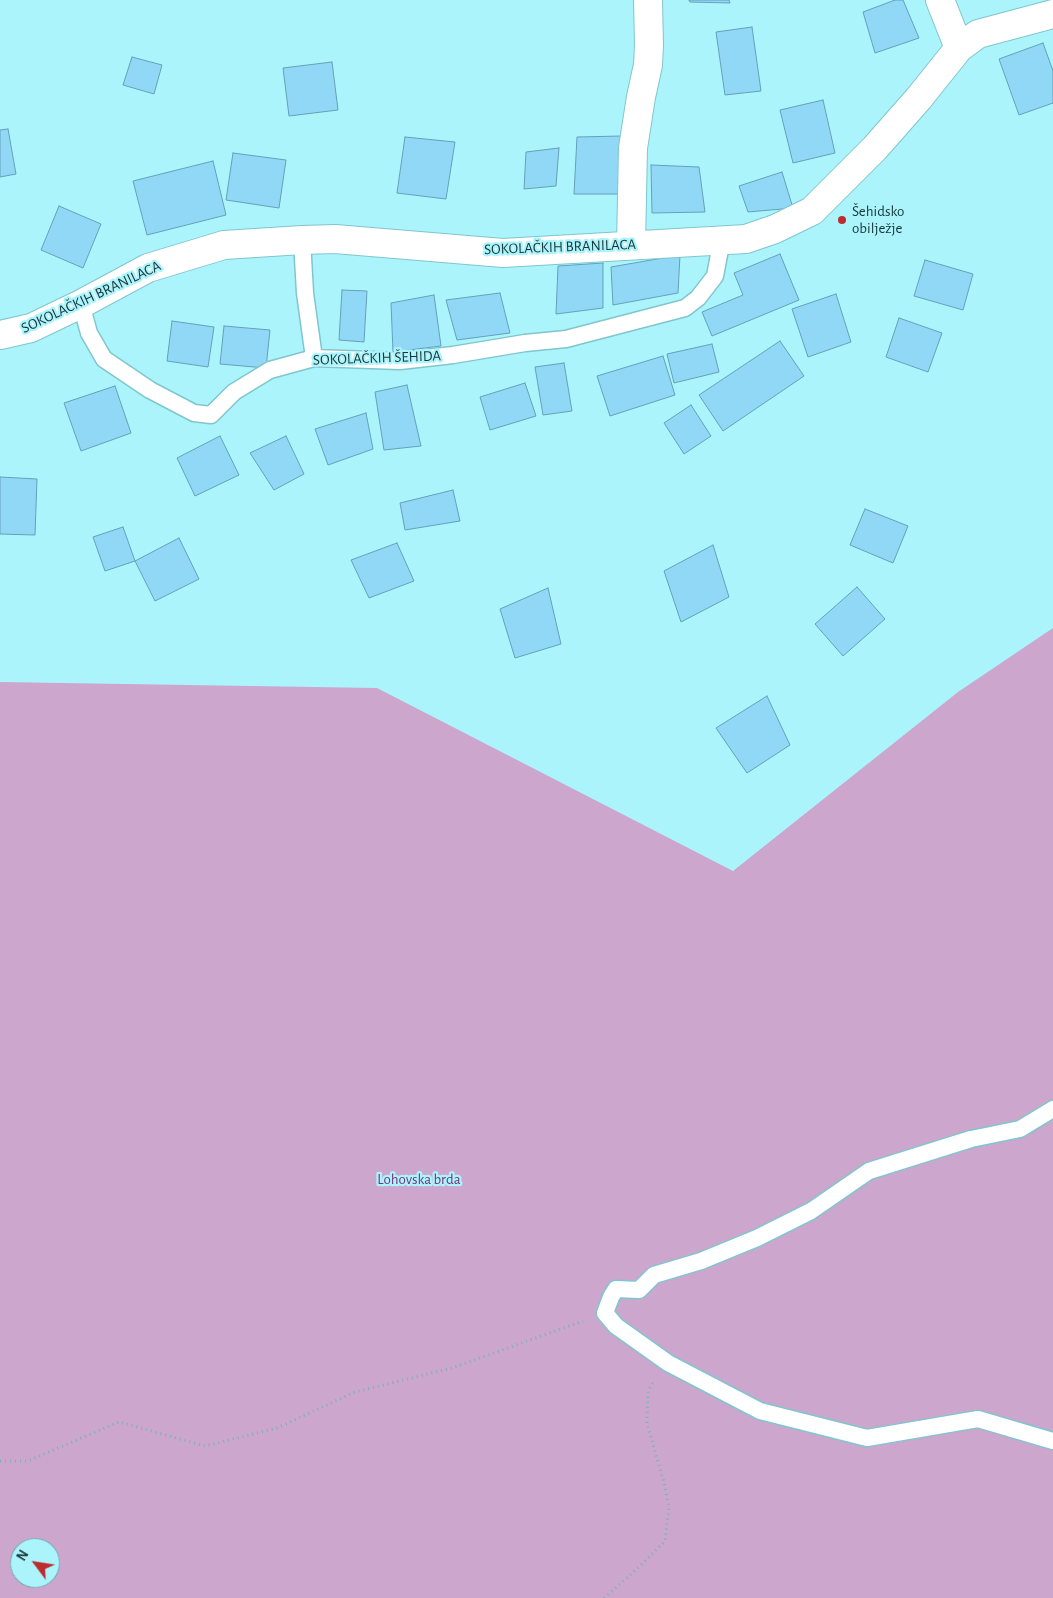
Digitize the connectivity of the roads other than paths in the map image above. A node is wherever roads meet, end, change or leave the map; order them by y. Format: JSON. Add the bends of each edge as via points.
{"nodes":[{"id":1,"x":648,"y":0,"type":"edge"},
{"id":2,"x":940,"y":0,"type":"edge"},
{"id":3,"x":1053,"y":14,"type":"edge"},
{"id":4,"x":959,"y":48,"type":"junction"},
{"id":5,"x":722,"y":239,"type":"junction"},
{"id":6,"x":302,"y":240,"type":"junction"},
{"id":7,"x":631,"y":245,"type":"junction"},
{"id":8,"x":81,"y":304,"type":"junction"},
{"id":9,"x":0,"y":314,"type":"edge"},
{"id":10,"x":31,"y":328,"type":"junction"},
{"id":11,"x":0,"y":335,"type":"edge"},
{"id":12,"x":314,"y":358,"type":"junction"},
{"id":13,"x":1053,"y":1109,"type":"edge"},
{"id":14,"x":1053,"y":1441,"type":"edge"}],
"edges":[{"from":1,"to":7,"type":"street","via":[[648,65],[632,148]]},
{"from":2,"to":4,"type":"street"},
{"from":3,"to":4,"type":"street","name":"SOKOLAČKIH BRANILACA","via":[[978,34]]},
{"from":4,"to":5,"type":"street","name":"SOKOLAČKIH BRANILACA","via":[[875,148],[812,211],[775,229],[746,238]]},
{"from":5,"to":7,"type":"street","name":"SOKOLAČKIH BRANILACA"},
{"from":5,"to":12,"type":"lane","name":"SOKOLAČKIH ŠEHIDA","via":[[715,276],[698,298],[685,308],[566,339],[453,356],[400,361]]},
{"from":6,"to":7,"type":"street","name":"SOKOLAČKIH BRANILACA","via":[[335,239],[503,253]]},
{"from":6,"to":8,"type":"street","name":"SOKOLAČKIH BRANILACA","via":[[224,245],[148,268]]},
{"from":6,"to":12,"type":"lane"},
{"from":8,"to":10,"type":"street","name":"SOKOLAČKIH BRANILACA"},
{"from":8,"to":12,"type":"lane","name":"SOKOLAČKIH ŠEHIDA","via":[[89,333],[104,359],[150,390],[194,413],[211,415],[234,392],[270,370]]},
{"from":9,"to":10,"type":"street"},
{"from":10,"to":11,"type":"street","name":"SOKOLAČKIH BRANILACA"},
{"from":13,"to":14,"type":"lane","via":[[1020,1128],[970,1139],[869,1171],[812,1211],[757,1238],[700,1261],[654,1274],[640,1290],[616,1289],[605,1313],[616,1326],[668,1363],[760,1411],[867,1438],[978,1419]]}]}
